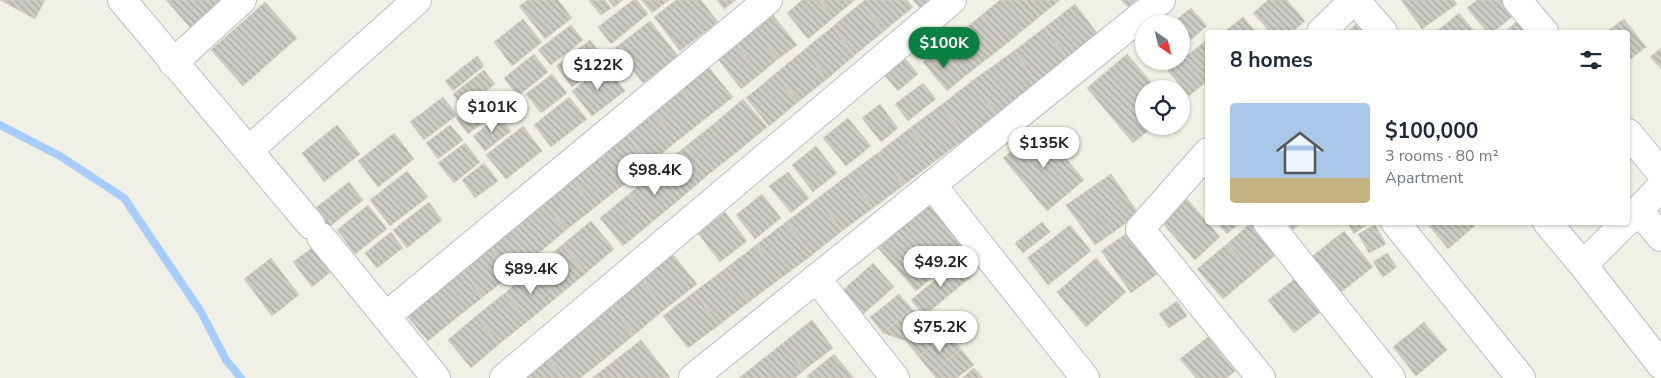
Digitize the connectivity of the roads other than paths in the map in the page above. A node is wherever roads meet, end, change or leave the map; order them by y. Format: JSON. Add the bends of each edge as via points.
{"nodes":[{"id":1,"x":122,"y":0,"type":"edge"},
{"id":2,"x":242,"y":0,"type":"edge"},
{"id":3,"x":417,"y":0,"type":"edge"},
{"id":4,"x":768,"y":0,"type":"edge"},
{"id":5,"x":952,"y":0,"type":"edge"},
{"id":6,"x":1160,"y":0,"type":"edge"},
{"id":7,"x":1354,"y":0,"type":"edge"},
{"id":8,"x":1517,"y":0,"type":"edge"},
{"id":9,"x":1323,"y":30,"type":"edge"},
{"id":10,"x":1381,"y":30,"type":"edge"},
{"id":11,"x":1542,"y":30,"type":"edge"},
{"id":12,"x":173,"y":62,"type":"junction"},
{"id":13,"x":1630,"y":135,"type":"edge"},
{"id":14,"x":249,"y":150,"type":"junction"},
{"id":15,"x":1205,"y":155,"type":"edge"},
{"id":16,"x":1661,"y":173,"type":"edge"},
{"id":17,"x":932,"y":185,"type":"junction"},
{"id":18,"x":1661,"y":187,"type":"edge"},
{"id":19,"x":1630,"y":218,"type":"edge"},
{"id":20,"x":1269,"y":225,"type":"edge"},
{"id":21,"x":1397,"y":225,"type":"edge"},
{"id":22,"x":1550,"y":225,"type":"edge"},
{"id":23,"x":1623,"y":225,"type":"edge"},
{"id":24,"x":1661,"y":237,"type":"edge"},
{"id":25,"x":1583,"y":265,"type":"junction"},
{"id":26,"x":816,"y":278,"type":"junction"},
{"id":27,"x":386,"y":316,"type":"junction"},
{"id":28,"x":1661,"y":365,"type":"edge"},
{"id":29,"x":884,"y":374,"type":"edge"},
{"id":30,"x":436,"y":378,"type":"edge"},
{"id":31,"x":504,"y":378,"type":"edge"},
{"id":32,"x":693,"y":378,"type":"edge"},
{"id":33,"x":1085,"y":378,"type":"edge"},
{"id":34,"x":1261,"y":378,"type":"edge"},
{"id":35,"x":1391,"y":378,"type":"edge"},
{"id":36,"x":1521,"y":378,"type":"edge"}],
"edges":[{"from":1,"to":12,"type":"street"},
{"from":2,"to":12,"type":"street"},
{"from":3,"to":14,"type":"street"},
{"from":4,"to":27,"type":"street"},
{"from":5,"to":31,"type":"street"},
{"from":6,"to":17,"type":"street"},
{"from":7,"to":9,"type":"street"},
{"from":7,"to":10,"type":"street"},
{"from":8,"to":11,"type":"street"},
{"from":12,"to":14,"type":"street"},
{"from":13,"to":16,"type":"street"},
{"from":14,"to":27,"type":"street"},
{"from":15,"to":34,"type":"street","via":[[1140,229]]},
{"from":17,"to":26,"type":"street"},
{"from":17,"to":33,"type":"street"},
{"from":18,"to":19,"type":"street"},
{"from":19,"to":24,"type":"street"},
{"from":20,"to":35,"type":"street"},
{"from":21,"to":36,"type":"street"},
{"from":22,"to":25,"type":"street"},
{"from":23,"to":25,"type":"street"},
{"from":25,"to":28,"type":"street"},
{"from":26,"to":29,"type":"street"},
{"from":26,"to":32,"type":"street"},
{"from":27,"to":30,"type":"street"}]}
